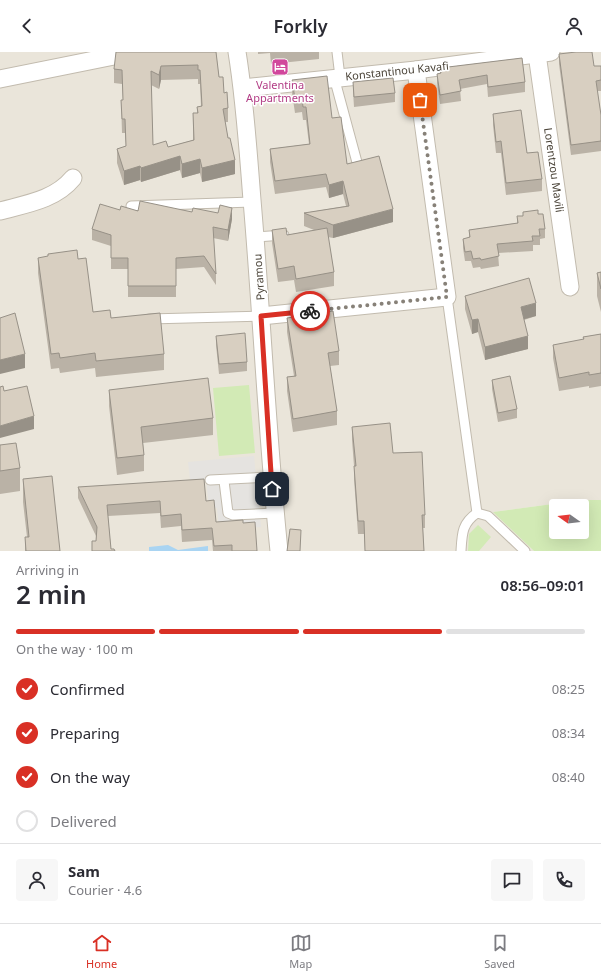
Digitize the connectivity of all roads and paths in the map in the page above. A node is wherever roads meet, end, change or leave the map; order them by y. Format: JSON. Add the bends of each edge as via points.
{"nodes":[{"id":1,"x":134,"y":52,"type":"edge"},
{"id":2,"x":237,"y":52,"type":"edge"},
{"id":3,"x":337,"y":52,"type":"edge"},
{"id":4,"x":544,"y":53,"type":"edge"},
{"id":5,"x":416,"y":70,"type":"junction"},
{"id":6,"x":337,"y":77,"type":"junction"},
{"id":7,"x":0,"y":79,"type":"edge"},
{"id":8,"x":243,"y":88,"type":"junction"},
{"id":9,"x":358,"y":166,"type":"edge"},
{"id":10,"x":73,"y":178,"type":"dead end"},
{"id":11,"x":252,"y":202,"type":"junction"},
{"id":12,"x":131,"y":206,"type":"dead end"},
{"id":13,"x":0,"y":211,"type":"edge"},
{"id":14,"x":292,"y":234,"type":"edge"},
{"id":15,"x":256,"y":237,"type":"junction"},
{"id":16,"x":570,"y":287,"type":"dead end"},
{"id":17,"x":447,"y":297,"type":"junction"},
{"id":18,"x":261,"y":316,"type":"junction"},
{"id":19,"x":143,"y":319,"type":"edge"},
{"id":20,"x":270,"y":477,"type":"junction"},
{"id":21,"x":210,"y":480,"type":"dead end"},
{"id":22,"x":224,"y":481,"type":"junction"},
{"id":23,"x":275,"y":513,"type":"junction"},
{"id":24,"x":477,"y":513,"type":"junction"},
{"id":25,"x":279,"y":551,"type":"edge"},
{"id":26,"x":461,"y":551,"type":"edge"},
{"id":27,"x":525,"y":551,"type":"edge"}],
"edges":[{"from":1,"to":7,"type":"street"},
{"from":2,"to":8,"type":"street","name":"Pyramou"},
{"from":3,"to":6,"type":"lane"},
{"from":4,"to":5,"type":"street","name":"Konstantinou Kavafi"},
{"from":4,"to":16,"type":"street","name":"Lorentzou Mavili"},
{"from":5,"to":6,"type":"street","name":"Konstantinou Kavafi"},
{"from":5,"to":17,"type":"street"},
{"from":6,"to":8,"type":"street","name":"Konstantinou Kavafi"},
{"from":6,"to":9,"type":"lane"},
{"from":8,"to":11,"type":"street","name":"Pyramou"},
{"from":10,"to":13,"type":"street","via":[[51,197]]},
{"from":11,"to":12,"type":"lane"},
{"from":11,"to":15,"type":"street","name":"Pyramou"},
{"from":14,"to":15,"type":"lane"},
{"from":15,"to":18,"type":"street","name":"Pyramou"},
{"from":17,"to":18,"type":"street"},
{"from":17,"to":24,"type":"lane"},
{"from":18,"to":19,"type":"lane"},
{"from":18,"to":20,"type":"street","name":"Pyramou"},
{"from":20,"to":22,"type":"lane"},
{"from":20,"to":23,"type":"street","name":"Pyramou"},
{"from":21,"to":22,"type":"lane"},
{"from":22,"to":23,"type":"lane","via":[[228,513]]},
{"from":23,"to":25,"type":"street","name":"Pyramou"},
{"from":24,"to":26,"type":"lane","via":[[465,525]]},
{"from":24,"to":27,"type":"lane","via":[[488,516]]}]}
